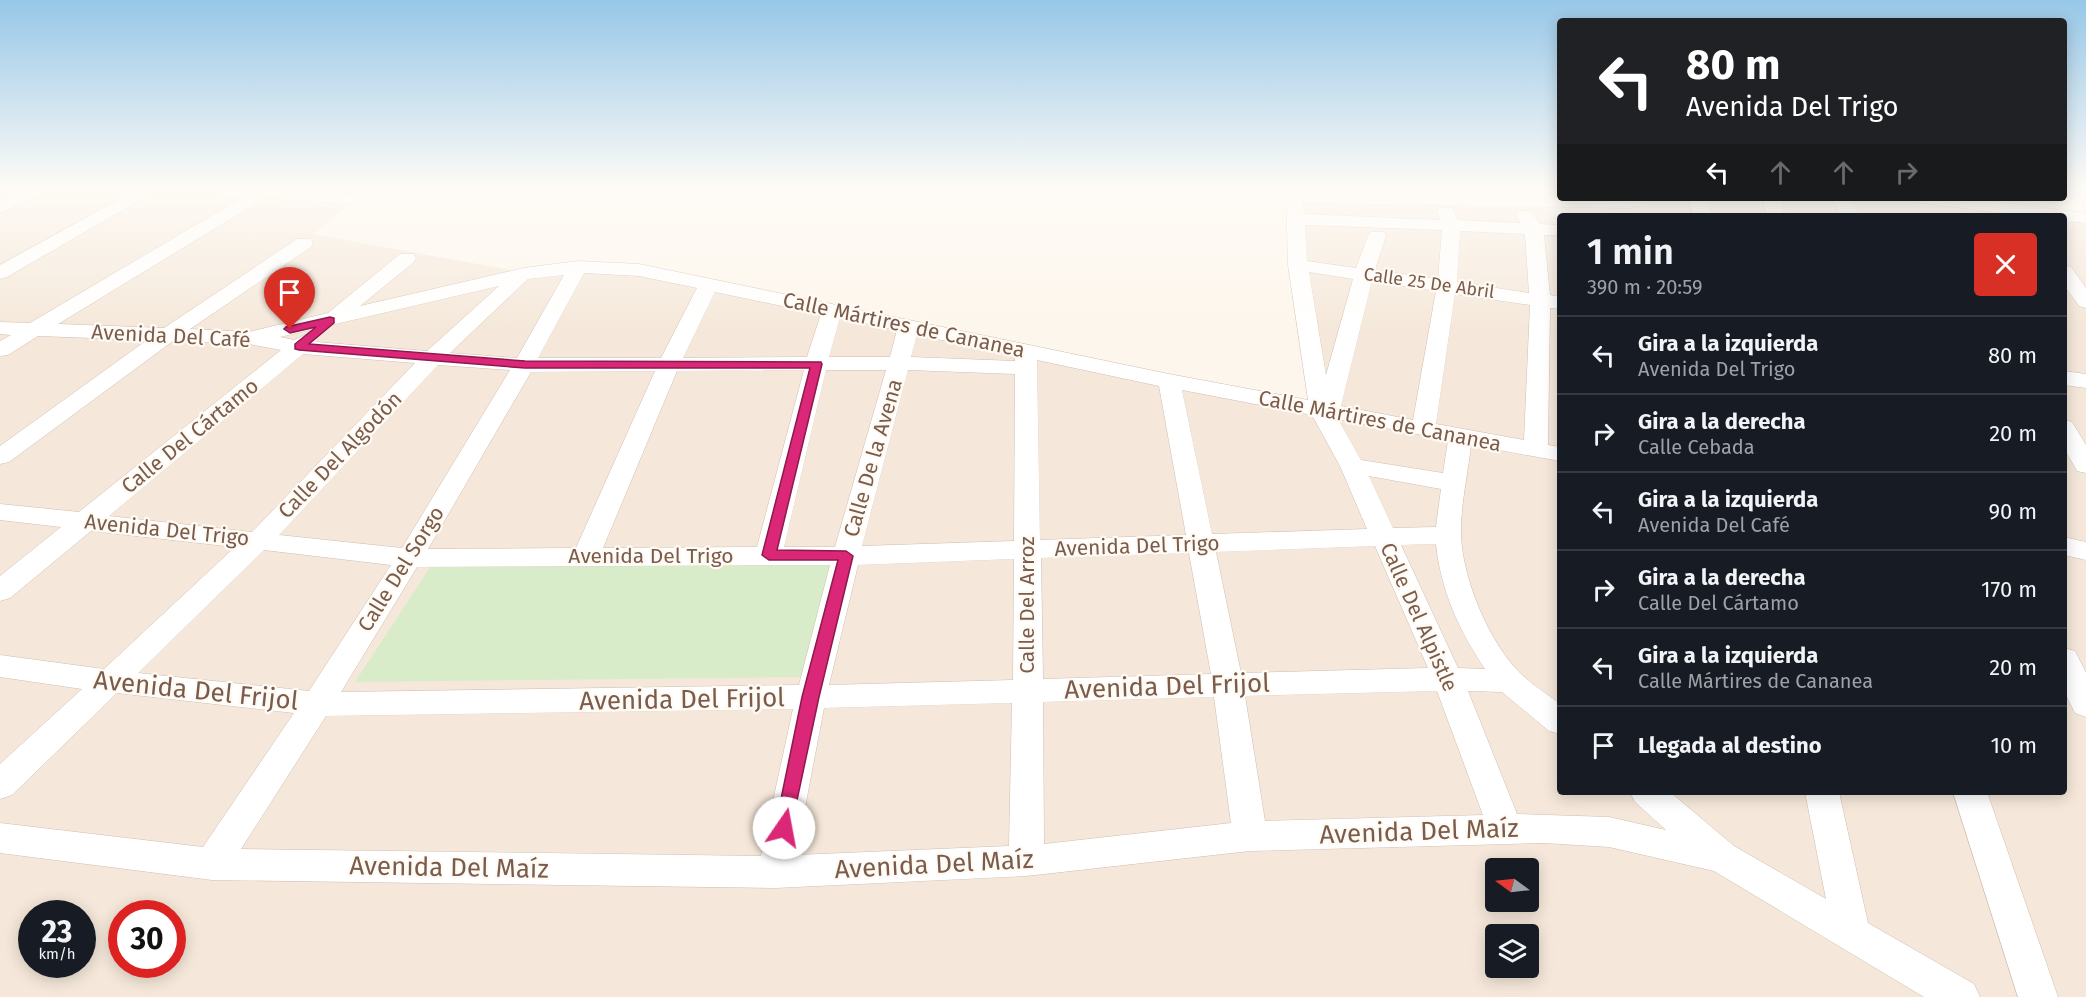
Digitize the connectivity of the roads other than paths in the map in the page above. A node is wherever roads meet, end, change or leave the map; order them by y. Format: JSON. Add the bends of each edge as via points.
{"nodes":[{"id":1,"x":67,"y":236,"type":"edge"},
{"id":2,"x":190,"y":236,"type":"edge"},
{"id":3,"x":1297,"y":236,"type":"edge"},
{"id":4,"x":1377,"y":236,"type":"dead end"},
{"id":5,"x":1451,"y":236,"type":"edge"},
{"id":6,"x":1535,"y":236,"type":"edge"},
{"id":7,"x":304,"y":243,"type":"dead end"},
{"id":8,"x":407,"y":258,"type":"dead end"},
{"id":9,"x":1298,"y":265,"type":"junction"},
{"id":10,"x":578,"y":267,"type":"junction"},
{"id":11,"x":0,"y":273,"type":"edge"},
{"id":12,"x":1364,"y":273,"type":"junction"},
{"id":13,"x":524,"y":274,"type":"junction"},
{"id":14,"x":2067,"y":275,"type":"edge"},
{"id":15,"x":1447,"y":285,"type":"junction"},
{"id":16,"x":708,"y":286,"type":"junction"},
{"id":17,"x":1550,"y":301,"type":"edge"},
{"id":18,"x":2086,"y":302,"type":"edge"},
{"id":19,"x":833,"y":309,"type":"junction"},
{"id":20,"x":330,"y":321,"type":"junction"},
{"id":21,"x":909,"y":326,"type":"junction"},
{"id":22,"x":0,"y":328,"type":"edge"},
{"id":23,"x":33,"y":329,"type":"junction"},
{"id":24,"x":169,"y":334,"type":"junction"},
{"id":25,"x":249,"y":338,"type":"junction"},
{"id":26,"x":299,"y":346,"type":"junction"},
{"id":27,"x":0,"y":350,"type":"edge"},
{"id":28,"x":434,"y":356,"type":"junction"},
{"id":29,"x":1025,"y":359,"type":"junction"},
{"id":30,"x":900,"y":363,"type":"junction"},
{"id":31,"x":669,"y":364,"type":"junction"},
{"id":32,"x":816,"y":364,"type":"junction"},
{"id":33,"x":525,"y":365,"type":"junction"},
{"id":34,"x":2067,"y":378,"type":"edge"},
{"id":35,"x":1169,"y":381,"type":"junction"},
{"id":36,"x":2086,"y":381,"type":"edge"},
{"id":37,"x":1325,"y":410,"type":"junction"},
{"id":38,"x":1423,"y":430,"type":"junction"},
{"id":39,"x":2067,"y":432,"type":"edge"},
{"id":40,"x":1460,"y":438,"type":"junction"},
{"id":41,"x":1536,"y":451,"type":"junction"},
{"id":42,"x":1557,"y":454,"type":"edge"},
{"id":43,"x":0,"y":457,"type":"edge"},
{"id":44,"x":1352,"y":466,"type":"junction"},
{"id":45,"x":2086,"y":466,"type":"edge"},
{"id":46,"x":1455,"y":483,"type":"junction"},
{"id":47,"x":0,"y":512,"type":"edge"},
{"id":48,"x":85,"y":522,"type":"junction"},
{"id":49,"x":1448,"y":535,"type":"junction"},
{"id":50,"x":1384,"y":538,"type":"junction"},
{"id":51,"x":259,"y":540,"type":"junction"},
{"id":52,"x":1200,"y":544,"type":"junction"},
{"id":53,"x":2067,"y":547,"type":"edge"},
{"id":54,"x":1027,"y":549,"type":"junction"},
{"id":55,"x":2086,"y":551,"type":"edge"},
{"id":56,"x":769,"y":555,"type":"junction"},
{"id":57,"x":586,"y":556,"type":"junction"},
{"id":58,"x":846,"y":556,"type":"junction"},
{"id":59,"x":409,"y":558,"type":"junction"},
{"id":60,"x":0,"y":591,"type":"edge"},
{"id":61,"x":2067,"y":665,"type":"edge"},
{"id":62,"x":0,"y":666,"type":"edge"},
{"id":63,"x":1448,"y":679,"type":"junction"},
{"id":64,"x":110,"y":681,"type":"junction"},
{"id":65,"x":1509,"y":681,"type":"junction"},
{"id":66,"x":1228,"y":684,"type":"junction"},
{"id":67,"x":1028,"y":690,"type":"junction"},
{"id":68,"x":811,"y":697,"type":"junction"},
{"id":69,"x":318,"y":704,"type":"junction"},
{"id":70,"x":2086,"y":705,"type":"edge"},
{"id":71,"x":1557,"y":720,"type":"edge"},
{"id":72,"x":0,"y":785,"type":"edge"},
{"id":73,"x":1654,"y":795,"type":"edge"},
{"id":74,"x":1823,"y":795,"type":"edge"},
{"id":75,"x":1971,"y":795,"type":"edge"},
{"id":76,"x":1674,"y":803,"type":"edge"},
{"id":77,"x":1506,"y":829,"type":"junction"},
{"id":78,"x":1250,"y":836,"type":"junction"},
{"id":79,"x":0,"y":838,"type":"edge"},
{"id":80,"x":1722,"y":857,"type":"junction"},
{"id":81,"x":1026,"y":861,"type":"junction"},
{"id":82,"x":212,"y":864,"type":"junction"},
{"id":83,"x":775,"y":872,"type":"junction"},
{"id":84,"x":1852,"y":935,"type":"junction"},
{"id":85,"x":1959,"y":997,"type":"edge"},
{"id":86,"x":2038,"y":997,"type":"edge"}],
"edges":[{"from":1,"to":11,"type":"street"},
{"from":2,"to":23,"type":"street"},
{"from":3,"to":9,"type":"street","name":"Calle Del Alpistle"},
{"from":4,"to":12,"type":"street"},
{"from":5,"to":15,"type":"street"},
{"from":6,"to":17,"type":"street"},
{"from":7,"to":24,"type":"street"},
{"from":8,"to":20,"type":"street","name":"Calle Del Cártamo"},
{"from":9,"to":12,"type":"street","name":"Calle 25 De Abril"},
{"from":9,"to":37,"type":"street","name":"Calle Del Alpistle"},
{"from":10,"to":13,"type":"street","name":"Calle Mártires de Cananea"},
{"from":10,"to":16,"type":"street","name":"Calle Mártires de Cananea","via":[[639,270]]},
{"from":10,"to":33,"type":"street","name":"Calle Del Sorgo"},
{"from":12,"to":15,"type":"street","name":"Calle 25 De Abril"},
{"from":12,"to":37,"type":"street"},
{"from":13,"to":20,"type":"street","name":"Calle Mártires de Cananea"},
{"from":13,"to":28,"type":"street","name":"Calle Del Algodón"},
{"from":14,"to":18,"type":"street"},
{"from":15,"to":17,"type":"street","name":"Calle 25 De Abril"},
{"from":15,"to":38,"type":"street"},
{"from":16,"to":19,"type":"street","name":"Calle Mártires de Cananea"},
{"from":16,"to":31,"type":"street"},
{"from":17,"to":41,"type":"street"},
{"from":19,"to":21,"type":"street","name":"Calle Mártires de Cananea"},
{"from":19,"to":32,"type":"street"},
{"from":20,"to":25,"type":"street","name":"Calle Mártires de Cananea"},
{"from":20,"to":26,"type":"street","name":"Calle Del Cártamo"},
{"from":21,"to":29,"type":"street","name":"Calle Mártires de Cananea"},
{"from":21,"to":30,"type":"street","name":"Calle De la Avena"},
{"from":22,"to":23,"type":"street","name":"Avenida Del Café"},
{"from":23,"to":24,"type":"street","name":"Avenida Del Café"},
{"from":23,"to":27,"type":"street"},
{"from":24,"to":25,"type":"street","name":"Avenida Del Café"},
{"from":24,"to":43,"type":"street"},
{"from":25,"to":26,"type":"street","name":"Avenida Del Café"},
{"from":26,"to":28,"type":"street","name":"Avenida Del Café"},
{"from":26,"to":48,"type":"street","name":"Calle Del Cártamo"},
{"from":28,"to":33,"type":"street","name":"Avenida Del Café"},
{"from":28,"to":51,"type":"street","name":"Calle Del Algodón"},
{"from":29,"to":30,"type":"street","name":"Avenida Del Café"},
{"from":29,"to":35,"type":"street","name":"Calle Mártires de Cananea"},
{"from":29,"to":54,"type":"street","name":"Calle Del Arroz"},
{"from":30,"to":32,"type":"street","name":"Avenida Del Café"},
{"from":30,"to":58,"type":"street","name":"Calle De la Avena"},
{"from":31,"to":32,"type":"street","name":"Avenida Del Café"},
{"from":31,"to":33,"type":"street","name":"Avenida Del Café"},
{"from":31,"to":57,"type":"street"},
{"from":32,"to":56,"type":"street"},
{"from":33,"to":59,"type":"street","name":"Calle Del Sorgo"},
{"from":34,"to":36,"type":"street"},
{"from":35,"to":37,"type":"street","name":"Calle Mártires de Cananea"},
{"from":35,"to":52,"type":"street"},
{"from":37,"to":38,"type":"street","name":"Calle Mártires de Cananea"},
{"from":37,"to":44,"type":"street","name":"Calle Del Alpistle"},
{"from":38,"to":40,"type":"street","name":"Calle Mártires de Cananea"},
{"from":39,"to":45,"type":"street"},
{"from":40,"to":41,"type":"street","name":"Calle Mártires de Cananea"},
{"from":40,"to":46,"type":"street"},
{"from":41,"to":42,"type":"street","name":"Calle Mártires de Cananea"},
{"from":44,"to":46,"type":"street"},
{"from":44,"to":50,"type":"street","name":"Calle Del Alpistle"},
{"from":46,"to":49,"type":"street"},
{"from":47,"to":48,"type":"street","name":"Avenida Del Trigo"},
{"from":48,"to":51,"type":"street","name":"Avenida Del Trigo"},
{"from":48,"to":60,"type":"street","name":"Calle Del Cártamo"},
{"from":49,"to":50,"type":"street","name":"Avenida Del Trigo"},
{"from":49,"to":65,"type":"street","via":[[1460,596],[1477,634]]},
{"from":50,"to":52,"type":"street","name":"Avenida Del Trigo"},
{"from":50,"to":63,"type":"street","name":"Calle Del Alpistle"},
{"from":51,"to":59,"type":"street","name":"Avenida Del Trigo"},
{"from":51,"to":64,"type":"street","name":"Calle Del Algodón"},
{"from":52,"to":54,"type":"street","name":"Avenida Del Trigo"},
{"from":52,"to":66,"type":"street"},
{"from":53,"to":55,"type":"street"},
{"from":54,"to":58,"type":"street","name":"Avenida Del Trigo"},
{"from":54,"to":67,"type":"street","name":"Calle Del Arroz"},
{"from":56,"to":57,"type":"street","name":"Avenida Del Trigo"},
{"from":56,"to":58,"type":"street","name":"Avenida Del Trigo"},
{"from":57,"to":59,"type":"street","name":"Avenida Del Trigo"},
{"from":58,"to":68,"type":"street","name":"Calle De la Avena"},
{"from":59,"to":69,"type":"street","name":"Calle Del Sorgo"},
{"from":61,"to":70,"type":"street"},
{"from":62,"to":64,"type":"street","name":"Avenida Del Frijol"},
{"from":63,"to":65,"type":"street","name":"Avenida Del Frijol"},
{"from":63,"to":66,"type":"street","name":"Avenida Del Frijol"},
{"from":63,"to":77,"type":"street","name":"Calle Del Alpistle"},
{"from":64,"to":69,"type":"street","name":"Avenida Del Frijol"},
{"from":64,"to":72,"type":"street","name":"Calle Del Algodón"},
{"from":65,"to":71,"type":"street"},
{"from":66,"to":67,"type":"street","name":"Avenida Del Frijol"},
{"from":66,"to":78,"type":"street"},
{"from":67,"to":68,"type":"street","name":"Avenida Del Frijol"},
{"from":67,"to":81,"type":"street","name":"Calle Del Arroz"},
{"from":68,"to":69,"type":"street","name":"Avenida Del Frijol"},
{"from":68,"to":83,"type":"street","name":"Calle De la Avena"},
{"from":69,"to":82,"type":"street","name":"Calle Del Sorgo"},
{"from":73,"to":76,"type":"street"},
{"from":74,"to":84,"type":"street"},
{"from":75,"to":86,"type":"street"},
{"from":76,"to":80,"type":"street"},
{"from":77,"to":78,"type":"street","name":"Avenida Del Maíz"},
{"from":77,"to":80,"type":"street","name":"Avenida Del Maíz","via":[[1609,832]]},
{"from":78,"to":81,"type":"street","name":"Avenida Del Maíz"},
{"from":79,"to":82,"type":"street","name":"Avenida Del Maíz"},
{"from":80,"to":84,"type":"street"},
{"from":81,"to":83,"type":"street","name":"Avenida Del Maíz"},
{"from":82,"to":83,"type":"street","name":"Avenida Del Maíz"},
{"from":84,"to":85,"type":"street"}]}
